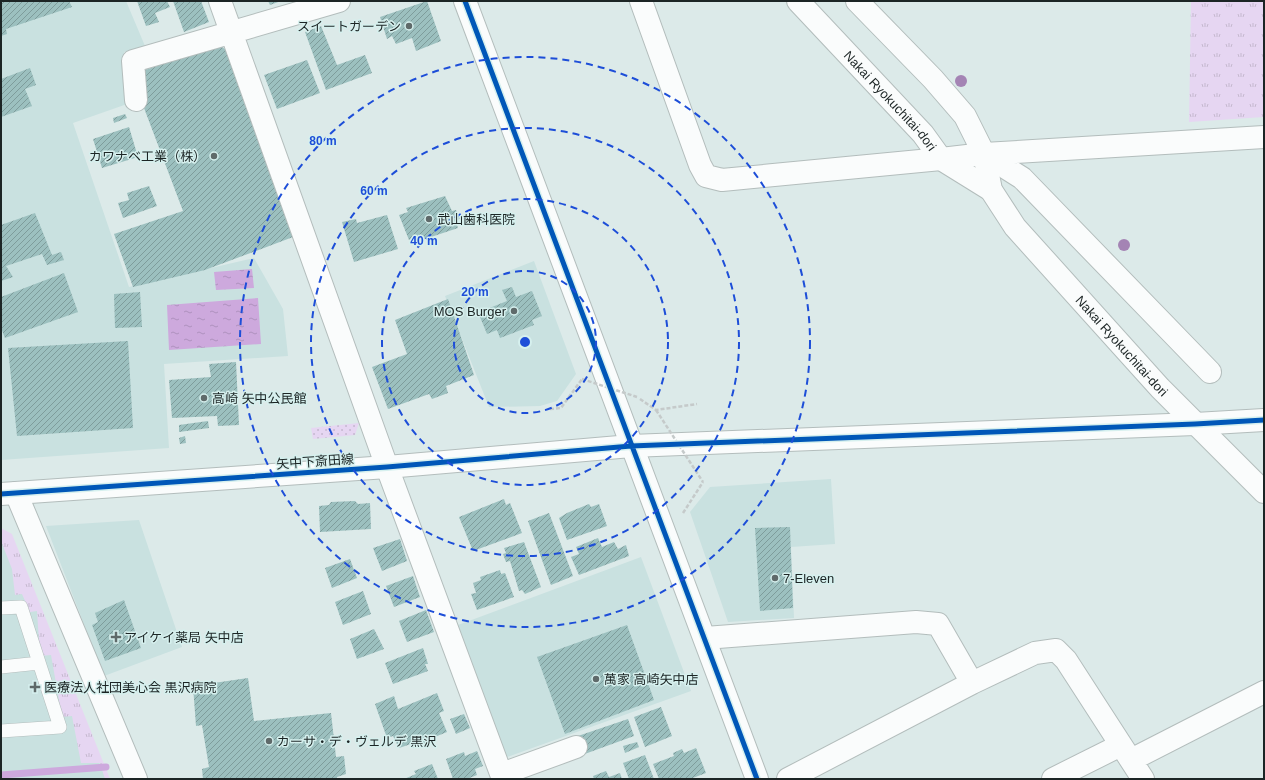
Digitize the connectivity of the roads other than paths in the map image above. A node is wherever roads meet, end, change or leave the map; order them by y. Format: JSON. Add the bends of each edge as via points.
{"nodes":[{"id":1,"x":220,"y":1,"type":"edge"},
{"id":2,"x":339,"y":1,"type":"edge"},
{"id":3,"x":465,"y":1,"type":"edge"},
{"id":4,"x":641,"y":1,"type":"edge"},
{"id":5,"x":798,"y":1,"type":"edge"},
{"id":6,"x":857,"y":1,"type":"edge"},
{"id":7,"x":313,"y":5,"type":"edge"},
{"id":8,"x":232,"y":32,"type":"junction"},
{"id":9,"x":136,"y":100,"type":"dead end"},
{"id":10,"x":1264,"y":137,"type":"edge"},
{"id":11,"x":984,"y":154,"type":"junction"},
{"id":12,"x":941,"y":160,"type":"junction"},
{"id":13,"x":991,"y":190,"type":"junction"},
{"id":14,"x":1210,"y":372,"type":"dead end"},
{"id":15,"x":1264,"y":420,"type":"edge"},
{"id":16,"x":1194,"y":424,"type":"junction"},
{"id":17,"x":631,"y":446,"type":"junction"},
{"id":18,"x":387,"y":467,"type":"junction"},
{"id":19,"x":1264,"y":492,"type":"edge"},
{"id":20,"x":8,"y":493,"type":"edge"},
{"id":21,"x":1,"y":608,"type":"edge"},
{"id":22,"x":705,"y":638,"type":"junction"},
{"id":23,"x":39,"y":663,"type":"junction"},
{"id":24,"x":1,"y":667,"type":"edge"},
{"id":25,"x":972,"y":682,"type":"junction"},
{"id":26,"x":1264,"y":692,"type":"edge"},
{"id":27,"x":1,"y":731,"type":"edge"},
{"id":28,"x":576,"y":747,"type":"dead end"},
{"id":29,"x":1126,"y":752,"type":"junction"},
{"id":30,"x":502,"y":777,"type":"edge"},
{"id":31,"x":136,"y":779,"type":"edge"},
{"id":32,"x":757,"y":779,"type":"edge"},
{"id":33,"x":788,"y":779,"type":"edge"},
{"id":34,"x":1053,"y":779,"type":"edge"},
{"id":35,"x":1143,"y":779,"type":"edge"}],
"edges":[{"from":1,"to":8,"type":"street"},
{"from":2,"to":7,"type":"street"},
{"from":3,"to":17,"type":"street","via":[[608,392]]},
{"from":4,"to":12,"type":"street","via":[[706,176],[722,180]]},
{"from":5,"to":12,"type":"street","name":"Nakai Ryokuchitai-dori","via":[[923,134]]},
{"from":6,"to":11,"type":"street","name":"Nakai Ryokuchitai-dori","via":[[965,116]]},
{"from":7,"to":8,"type":"street"},
{"from":8,"to":9,"type":"street","via":[[133,61]]},
{"from":8,"to":18,"type":"street"},
{"from":10,"to":11,"type":"street"},
{"from":11,"to":12,"type":"street"},
{"from":11,"to":13,"type":"street","name":"Nakai Ryokuchitai-dori"},
{"from":11,"to":14,"type":"street","via":[[1022,178]]},
{"from":12,"to":13,"type":"street","name":"Nakai Ryokuchitai-dori"},
{"from":13,"to":16,"type":"street","name":"Nakai Ryokuchitai-dori","via":[[1015,227]]},
{"from":15,"to":16,"type":"street","name":"矢中下斎田線"},
{"from":16,"to":17,"type":"street","name":"矢中下斎田線"},
{"from":16,"to":19,"type":"street","name":"Nakai Ryokuchitai-dori"},
{"from":17,"to":18,"type":"street","name":"矢中下斎田線"},
{"from":17,"to":22,"type":"street"},
{"from":18,"to":20,"type":"street","name":"矢中下斎田線"},
{"from":18,"to":30,"type":"street"},
{"from":20,"to":31,"type":"street"},
{"from":21,"to":23,"type":"lane","via":[[21,607]]},
{"from":22,"to":25,"type":"street","via":[[916,622],[938,624]]},
{"from":22,"to":32,"type":"street"},
{"from":23,"to":24,"type":"lane"},
{"from":23,"to":27,"type":"lane","via":[[60,727]]},
{"from":25,"to":29,"type":"street","via":[[1035,653],[1056,650],[1066,660]]},
{"from":25,"to":33,"type":"street"},
{"from":26,"to":29,"type":"street"},
{"from":28,"to":30,"type":"street"},
{"from":29,"to":34,"type":"street"},
{"from":29,"to":35,"type":"street"}]}
